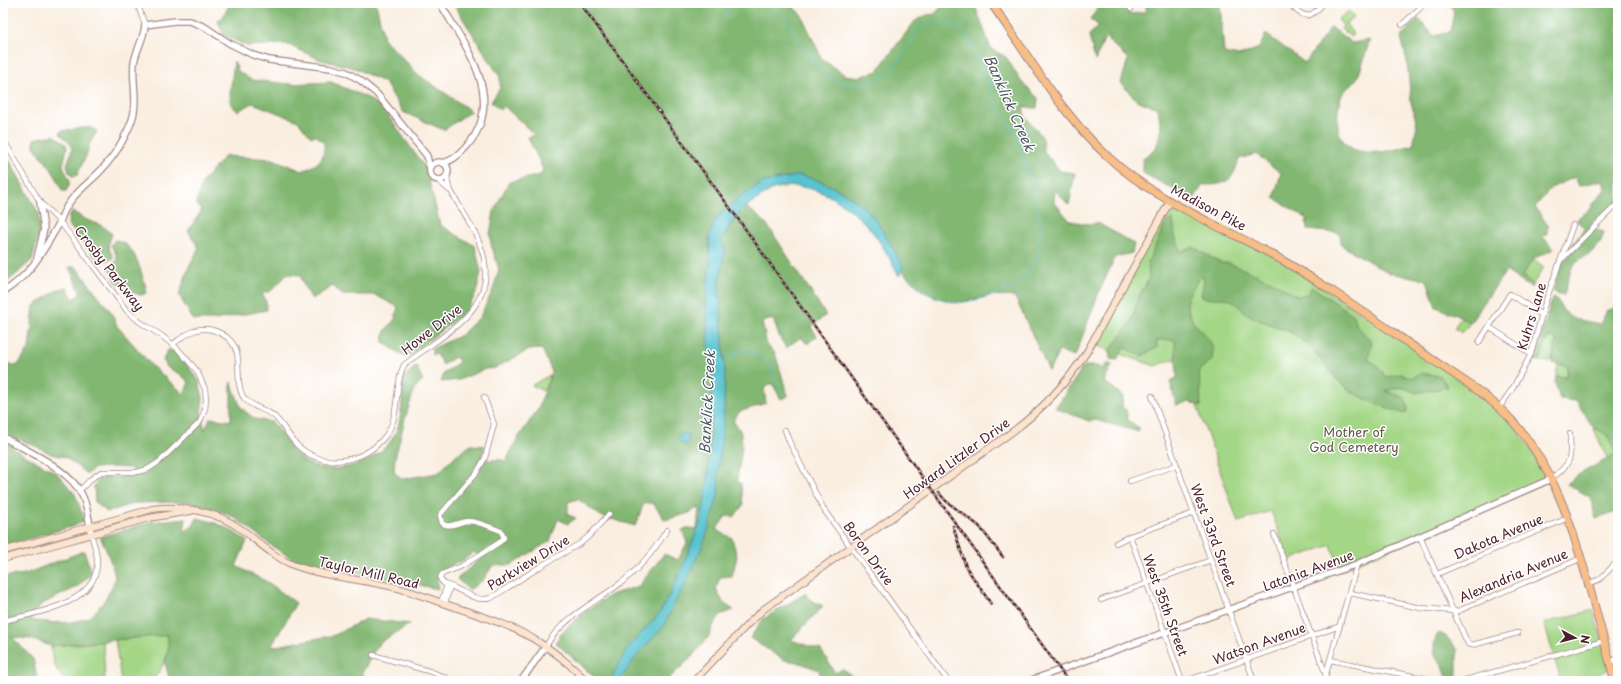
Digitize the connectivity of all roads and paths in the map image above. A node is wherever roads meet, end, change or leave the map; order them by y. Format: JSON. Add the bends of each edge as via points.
{"nodes":[{"id":1,"x":5,"y":3,"type":"edge"},
{"id":2,"x":137,"y":3,"type":"edge"},
{"id":3,"x":440,"y":3,"type":"edge"},
{"id":4,"x":991,"y":3,"type":"edge"},
{"id":5,"x":1129,"y":3,"type":"edge"},
{"id":6,"x":1289,"y":3,"type":"edge"},
{"id":7,"x":1323,"y":3,"type":"edge"},
{"id":8,"x":1425,"y":3,"type":"edge"},
{"id":9,"x":3,"y":7,"type":"edge"},
{"id":10,"x":1131,"y":9,"type":"dead end"},
{"id":11,"x":145,"y":25,"type":"junction"},
{"id":12,"x":1402,"y":25,"type":"dead end"},
{"id":13,"x":3,"y":138,"type":"edge"},
{"id":14,"x":427,"y":156,"type":"junction"},
{"id":15,"x":454,"y":159,"type":"junction"},
{"id":16,"x":440,"y":163,"type":"junction"},
{"id":17,"x":430,"y":169,"type":"junction"},
{"id":18,"x":447,"y":172,"type":"junction"},
{"id":19,"x":438,"y":180,"type":"junction"},
{"id":20,"x":451,"y":191,"type":"junction"},
{"id":21,"x":1170,"y":200,"type":"junction"},
{"id":22,"x":40,"y":202,"type":"junction"},
{"id":23,"x":1618,"y":203,"type":"edge"},
{"id":24,"x":60,"y":222,"type":"junction"},
{"id":25,"x":1573,"y":225,"type":"dead end"},
{"id":26,"x":1561,"y":260,"type":"junction"},
{"id":27,"x":37,"y":262,"type":"junction"},
{"id":28,"x":3,"y":292,"type":"edge"},
{"id":29,"x":1542,"y":315,"type":"junction"},
{"id":30,"x":1490,"y":327,"type":"junction"},
{"id":31,"x":1479,"y":342,"type":"dead end"},
{"id":32,"x":173,"y":344,"type":"junction"},
{"id":33,"x":1531,"y":354,"type":"junction"},
{"id":34,"x":1152,"y":396,"type":"dead end"},
{"id":35,"x":484,"y":397,"type":"dead end"},
{"id":36,"x":1500,"y":408,"type":"junction"},
{"id":37,"x":785,"y":430,"type":"dead end"},
{"id":38,"x":1570,"y":434,"type":"dead end"},
{"id":39,"x":3,"y":437,"type":"edge"},
{"id":40,"x":1177,"y":465,"type":"junction"},
{"id":41,"x":1551,"y":479,"type":"junction"},
{"id":42,"x":1130,"y":482,"type":"dead end"},
{"id":43,"x":80,"y":490,"type":"junction"},
{"id":44,"x":193,"y":511,"type":"junction"},
{"id":45,"x":1194,"y":513,"type":"junction"},
{"id":46,"x":609,"y":514,"type":"dead end"},
{"id":47,"x":1568,"y":518,"type":"junction"},
{"id":48,"x":90,"y":526,"type":"junction"},
{"id":49,"x":668,"y":530,"type":"dead end"},
{"id":50,"x":91,"y":534,"type":"junction"},
{"id":51,"x":1274,"y":534,"type":"dead end"},
{"id":52,"x":1130,"y":536,"type":"junction"},
{"id":53,"x":1420,"y":537,"type":"junction"},
{"id":54,"x":1116,"y":543,"type":"dead end"},
{"id":55,"x":851,"y":547,"type":"junction"},
{"id":56,"x":3,"y":551,"type":"edge"},
{"id":57,"x":1582,"y":558,"type":"junction"},
{"id":58,"x":3,"y":559,"type":"edge"},
{"id":59,"x":1211,"y":560,"type":"junction"},
{"id":60,"x":1618,"y":561,"type":"edge"},
{"id":61,"x":1358,"y":564,"type":"junction"},
{"id":62,"x":1437,"y":574,"type":"junction"},
{"id":63,"x":1147,"y":583,"type":"junction"},
{"id":64,"x":1588,"y":584,"type":"junction"},
{"id":65,"x":449,"y":586,"type":"junction"},
{"id":66,"x":1294,"y":587,"type":"junction"},
{"id":67,"x":1350,"y":593,"type":"junction"},
{"id":68,"x":1101,"y":600,"type":"dead end"},
{"id":69,"x":443,"y":603,"type":"junction"},
{"id":70,"x":1229,"y":610,"type":"junction"},
{"id":71,"x":1453,"y":612,"type":"junction"},
{"id":72,"x":3,"y":621,"type":"edge"},
{"id":73,"x":1340,"y":626,"type":"junction"},
{"id":74,"x":1164,"y":633,"type":"junction"},
{"id":75,"x":1518,"y":633,"type":"dead end"},
{"id":76,"x":1310,"y":636,"type":"junction"},
{"id":77,"x":1604,"y":641,"type":"junction"},
{"id":78,"x":546,"y":646,"type":"junction"},
{"id":79,"x":373,"y":655,"type":"dead end"},
{"id":80,"x":1618,"y":658,"type":"edge"},
{"id":81,"x":1246,"y":659,"type":"junction"},
{"id":82,"x":1330,"y":660,"type":"junction"},
{"id":83,"x":1610,"y":663,"type":"junction"},
{"id":84,"x":1326,"y":675,"type":"junction"},
{"id":85,"x":453,"y":681,"type":"edge"},
{"id":86,"x":521,"y":681,"type":"edge"},
{"id":87,"x":587,"y":681,"type":"edge"},
{"id":88,"x":694,"y":681,"type":"edge"},
{"id":89,"x":948,"y":681,"type":"edge"},
{"id":90,"x":1029,"y":681,"type":"edge"},
{"id":91,"x":1182,"y":681,"type":"edge"},
{"id":92,"x":1186,"y":681,"type":"edge"},
{"id":93,"x":1254,"y":681,"type":"edge"},
{"id":94,"x":1324,"y":681,"type":"edge"},
{"id":95,"x":1439,"y":681,"type":"edge"},
{"id":96,"x":1462,"y":681,"type":"edge"},
{"id":97,"x":1615,"y":681,"type":"edge"}],
"edges":[{"from":1,"to":9,"type":"street"},
{"from":2,"to":11,"type":"street"},
{"from":3,"to":15,"type":"street","via":[[476,67],[484,95],[484,111],[474,137]]},
{"from":4,"to":21,"type":"main road","name":"Madison Pike","via":[[1056,98],[1092,141],[1123,170]]},
{"from":5,"to":10,"type":"street"},
{"from":6,"to":7,"type":"street","via":[[1299,14],[1306,16],[1314,14]]},
{"from":8,"to":12,"type":"street"},
{"from":11,"to":14,"type":"street","via":[[190,21],[253,55],[269,60],[346,72],[377,94]]},
{"from":11,"to":24,"type":"street","via":[[144,36],[134,63],[134,114],[125,135],[110,161],[77,193]]},
{"from":13,"to":22,"type":"street","name":"Crosby Parkway"},
{"from":14,"to":16,"type":"street"},
{"from":14,"to":17,"type":"street"},
{"from":15,"to":16,"type":"street"},
{"from":15,"to":18,"type":"street"},
{"from":16,"to":17,"type":"street","via":[[434,164]]},
{"from":16,"to":18,"type":"street"},
{"from":17,"to":19,"type":"street","via":[[432,178]]},
{"from":18,"to":19,"type":"street","via":[[444,179]]},
{"from":18,"to":20,"type":"street","name":"Howe Drive"},
{"from":19,"to":20,"type":"street","name":"Howe Drive"},
{"from":20,"to":32,"type":"street","name":"Howe Drive","via":[[479,240],[484,256],[486,274],[482,293],[474,309],[465,319],[404,365],[400,373],[396,409],[391,426],[378,443],[364,453],[350,459],[334,461],[311,455],[298,446],[274,416],[244,398],[240,390],[236,350],[223,334],[212,330],[197,330]]},
{"from":21,"to":36,"type":"main road","name":"Madison Pike","via":[[1300,271]]},
{"from":21,"to":55,"type":"main road","name":"Howard Litzler Drive","via":[[1088,350],[1054,396],[1012,432]]},
{"from":22,"to":24,"type":"street","name":"Crosby Parkway"},
{"from":22,"to":27,"type":"street","via":[[44,229]]},
{"from":23,"to":26,"type":"street"},
{"from":24,"to":27,"type":"street"},
{"from":24,"to":32,"type":"street","name":"Crosby Parkway","via":[[127,311]]},
{"from":25,"to":26,"type":"street","name":"Kuhrs Lane"},
{"from":26,"to":29,"type":"street","name":"Kuhrs Lane"},
{"from":27,"to":28,"type":"street","via":[[26,275]]},
{"from":29,"to":30,"type":"street","via":[[1510,294]]},
{"from":29,"to":33,"type":"street","name":"Kuhrs Lane"},
{"from":30,"to":31,"type":"street"},
{"from":30,"to":33,"type":"street"},
{"from":32,"to":43,"type":"street","name":"Crosby Parkway","via":[[197,371],[203,383],[206,399],[200,422],[154,466],[131,473],[101,472]]},
{"from":33,"to":36,"type":"street","name":"Kuhrs Lane"},
{"from":34,"to":40,"type":"street","name":"West 33rd Street"},
{"from":35,"to":65,"type":"street","via":[[494,424],[485,458],[440,518],[442,523],[449,526],[474,522],[501,531],[504,538],[462,566],[442,574],[440,580]]},
{"from":36,"to":41,"type":"main road","name":"Madison Pike","via":[[1527,439]]},
{"from":37,"to":55,"type":"street","name":"Boron Drive","via":[[821,505]]},
{"from":38,"to":41,"type":"street","via":[[1568,464]]},
{"from":39,"to":43,"type":"street","via":[[57,468]]},
{"from":40,"to":42,"type":"street"},
{"from":40,"to":45,"type":"street","name":"West 33rd Street"},
{"from":41,"to":47,"type":"main road","name":"Madison Pike"},
{"from":41,"to":53,"type":"street","name":"Latonia Avenue"},
{"from":43,"to":48,"type":"street"},
{"from":44,"to":48,"type":"main road","name":"Taylor Mill Road","via":[[170,507],[152,509]]},
{"from":44,"to":50,"type":"main road","name":"Taylor Mill Road","via":[[158,515]]},
{"from":44,"to":69,"type":"main road","name":"Taylor Mill Road","via":[[225,520],[276,556],[308,570],[395,587]]},
{"from":45,"to":52,"type":"street"},
{"from":45,"to":59,"type":"street","name":"West 33rd Street"},
{"from":46,"to":65,"type":"street","name":"Parkview Drive","via":[[581,543],[492,598],[477,598]]},
{"from":47,"to":57,"type":"main road","name":"Madison Pike"},
{"from":47,"to":62,"type":"street","name":"Dakota Avenue"},
{"from":48,"to":50,"type":"street"},
{"from":48,"to":56,"type":"main road","name":"Taylor Mill Road"},
{"from":49,"to":78,"type":"street","via":[[632,574],[564,623]]},
{"from":50,"to":58,"type":"main road","name":"Taylor Mill Road"},
{"from":50,"to":72,"type":"street","via":[[97,569],[85,592],[64,604]]},
{"from":51,"to":66,"type":"street"},
{"from":52,"to":54,"type":"street"},
{"from":52,"to":63,"type":"street","name":"West 35th Street"},
{"from":53,"to":61,"type":"street","name":"Latonia Avenue"},
{"from":53,"to":62,"type":"street"},
{"from":55,"to":88,"type":"main road","name":"Howard Litzler Drive","via":[[764,610]]},
{"from":55,"to":89,"type":"street","name":"Boron Drive"},
{"from":57,"to":64,"type":"main road","name":"Madison Pike"},
{"from":57,"to":71,"type":"street","name":"Alexandria Avenue"},
{"from":59,"to":63,"type":"street"},
{"from":59,"to":70,"type":"street","name":"West 33rd Street"},
{"from":60,"to":64,"type":"street","via":[[1600,579]]},
{"from":61,"to":66,"type":"street","name":"Latonia Avenue"},
{"from":61,"to":67,"type":"street"},
{"from":62,"to":71,"type":"street"},
{"from":63,"to":68,"type":"street"},
{"from":63,"to":74,"type":"street","name":"West 35th Street"},
{"from":64,"to":77,"type":"main road","name":"Madison Pike"},
{"from":65,"to":69,"type":"street"},
{"from":66,"to":70,"type":"street","name":"Latonia Avenue"},
{"from":66,"to":76,"type":"street"},
{"from":67,"to":71,"type":"street"},
{"from":67,"to":73,"type":"street"},
{"from":69,"to":78,"type":"main road","name":"Taylor Mill Road","via":[[516,630]]},
{"from":70,"to":74,"type":"street","name":"Latonia Avenue"},
{"from":70,"to":81,"type":"street","name":"West 33rd Street"},
{"from":71,"to":75,"type":"street","via":[[1468,644]]},
{"from":73,"to":76,"type":"street","name":"Watson Avenue"},
{"from":73,"to":82,"type":"street"},
{"from":74,"to":90,"type":"street","name":"Latonia Avenue"},
{"from":74,"to":91,"type":"street","name":"West 35th Street"},
{"from":76,"to":81,"type":"street","name":"Watson Avenue"},
{"from":76,"to":84,"type":"street"},
{"from":77,"to":83,"type":"main road","name":"Madison Pike"},
{"from":77,"to":96,"type":"street"},
{"from":78,"to":86,"type":"street"},
{"from":78,"to":87,"type":"main road","name":"Taylor Mill Road"},
{"from":79,"to":85,"type":"street","via":[[432,672]]},
{"from":80,"to":83,"type":"street"},
{"from":81,"to":92,"type":"street","name":"Watson Avenue"},
{"from":81,"to":93,"type":"street","name":"West 33rd Street"},
{"from":82,"to":84,"type":"street"},
{"from":82,"to":95,"type":"street"},
{"from":83,"to":97,"type":"main road","name":"Madison Pike"},
{"from":84,"to":94,"type":"street"}]}
